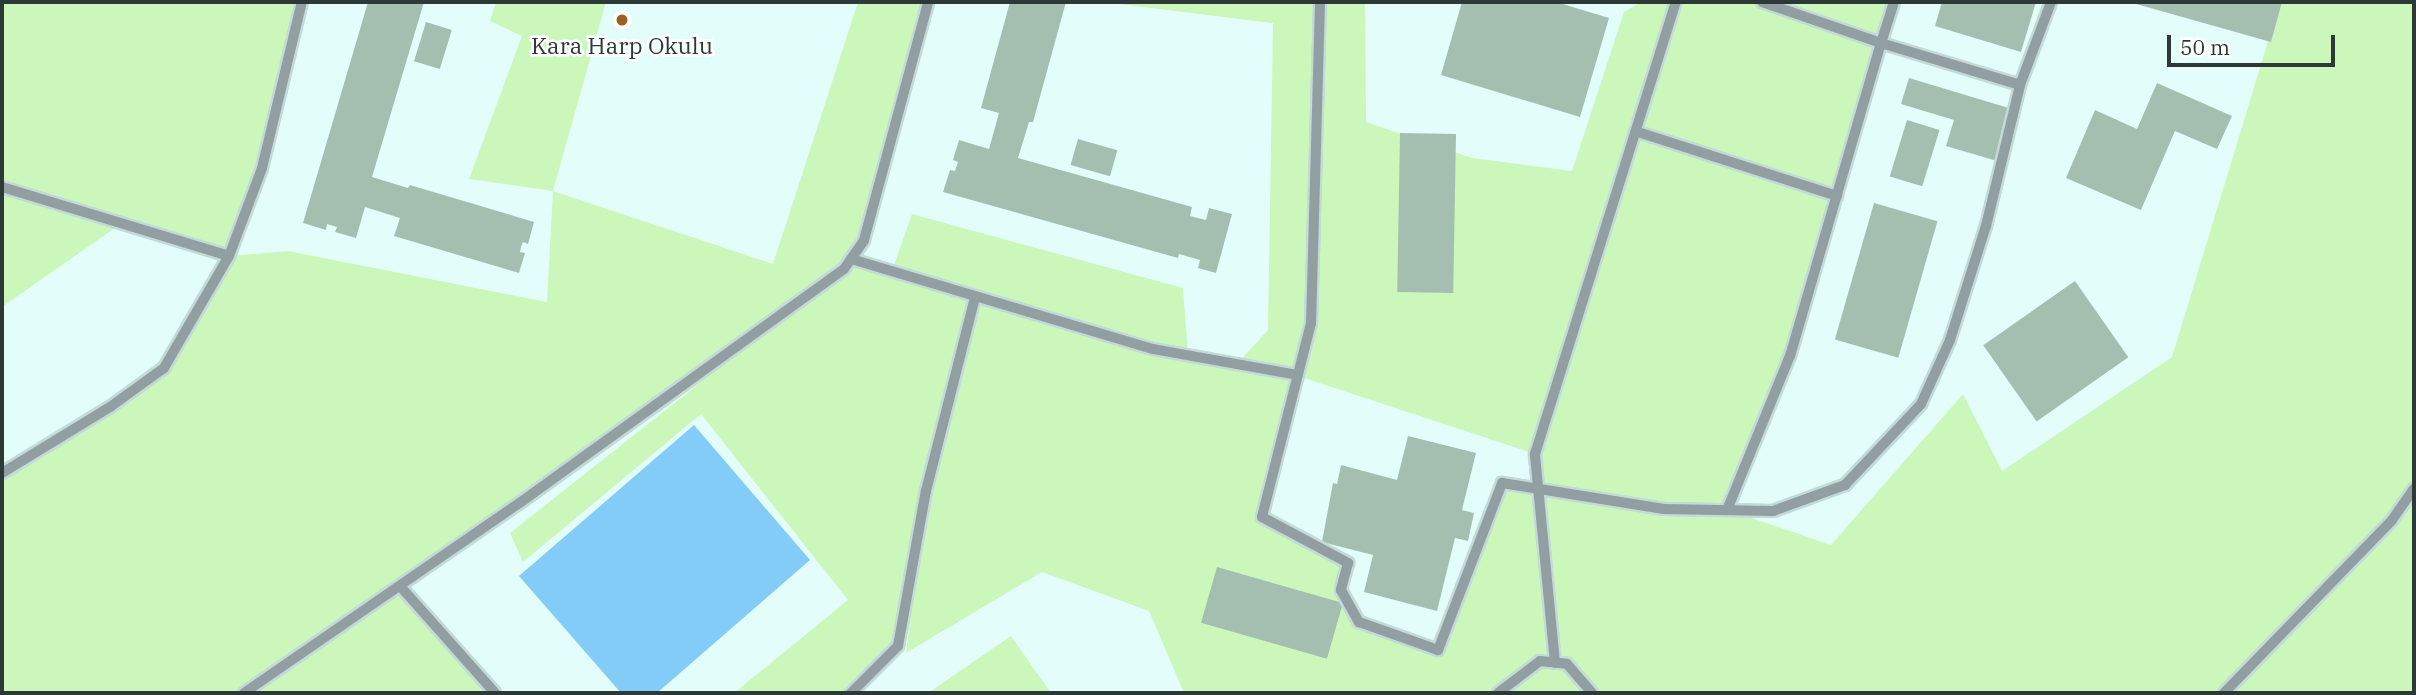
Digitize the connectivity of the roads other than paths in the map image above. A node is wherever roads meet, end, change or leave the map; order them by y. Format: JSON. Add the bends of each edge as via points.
{"nodes":[{"id":1,"x":302,"y":2,"type":"edge"},
{"id":2,"x":928,"y":2,"type":"edge"},
{"id":3,"x":1320,"y":2,"type":"edge"},
{"id":4,"x":1676,"y":2,"type":"edge"},
{"id":5,"x":1762,"y":2,"type":"edge"},
{"id":6,"x":1894,"y":2,"type":"edge"},
{"id":7,"x":2051,"y":2,"type":"edge"},
{"id":8,"x":1881,"y":43,"type":"junction"},
{"id":9,"x":2020,"y":85,"type":"junction"},
{"id":10,"x":1638,"y":132,"type":"junction"},
{"id":11,"x":2,"y":187,"type":"edge"},
{"id":12,"x":1836,"y":196,"type":"junction"},
{"id":13,"x":229,"y":256,"type":"junction"},
{"id":14,"x":851,"y":259,"type":"junction"},
{"id":15,"x":975,"y":297,"type":"junction"},
{"id":16,"x":1298,"y":375,"type":"junction"},
{"id":17,"x":2,"y":474,"type":"edge"},
{"id":18,"x":1538,"y":486,"type":"junction"},
{"id":19,"x":2414,"y":489,"type":"edge"},
{"id":20,"x":1727,"y":510,"type":"junction"},
{"id":21,"x":400,"y":586,"type":"junction"},
{"id":22,"x":1555,"y":663,"type":"junction"},
{"id":23,"x":244,"y":693,"type":"edge"},
{"id":24,"x":495,"y":693,"type":"edge"},
{"id":25,"x":850,"y":693,"type":"edge"},
{"id":26,"x":1498,"y":693,"type":"edge"},
{"id":27,"x":1592,"y":693,"type":"edge"},
{"id":28,"x":2224,"y":693,"type":"edge"}],
"edges":[{"from":1,"to":13,"type":"lane","via":[[262,169]]},
{"from":2,"to":14,"type":"lane","via":[[864,240]]},
{"from":3,"to":16,"type":"lane","via":[[1311,323]]},
{"from":4,"to":10,"type":"lane"},
{"from":5,"to":8,"type":"lane"},
{"from":6,"to":8,"type":"lane"},
{"from":7,"to":9,"type":"lane"},
{"from":8,"to":9,"type":"lane"},
{"from":8,"to":12,"type":"lane"},
{"from":9,"to":20,"type":"lane","via":[[1986,226],[1950,340],[1921,404],[1844,485],[1773,511]]},
{"from":10,"to":12,"type":"lane"},
{"from":10,"to":18,"type":"lane","via":[[1535,454]]},
{"from":11,"to":13,"type":"lane"},
{"from":12,"to":20,"type":"lane","via":[[1790,356]]},
{"from":13,"to":17,"type":"lane","via":[[164,368]]},
{"from":14,"to":15,"type":"lane"},
{"from":14,"to":21,"type":"lane","via":[[844,269]]},
{"from":15,"to":16,"type":"lane","via":[[1153,349]]},
{"from":15,"to":25,"type":"lane","via":[[926,491],[898,646]]},
{"from":16,"to":18,"type":"lane","via":[[1262,517],[1348,563],[1341,590],[1359,622],[1438,649],[1502,483]]},
{"from":18,"to":20,"type":"lane","via":[[1664,509]]},
{"from":18,"to":22,"type":"lane"},
{"from":19,"to":28,"type":"lane","via":[[2392,520]]},
{"from":21,"to":23,"type":"lane"},
{"from":21,"to":24,"type":"lane"},
{"from":22,"to":26,"type":"lane","via":[[1540,661]]},
{"from":22,"to":27,"type":"lane","via":[[1567,664]]}]}
